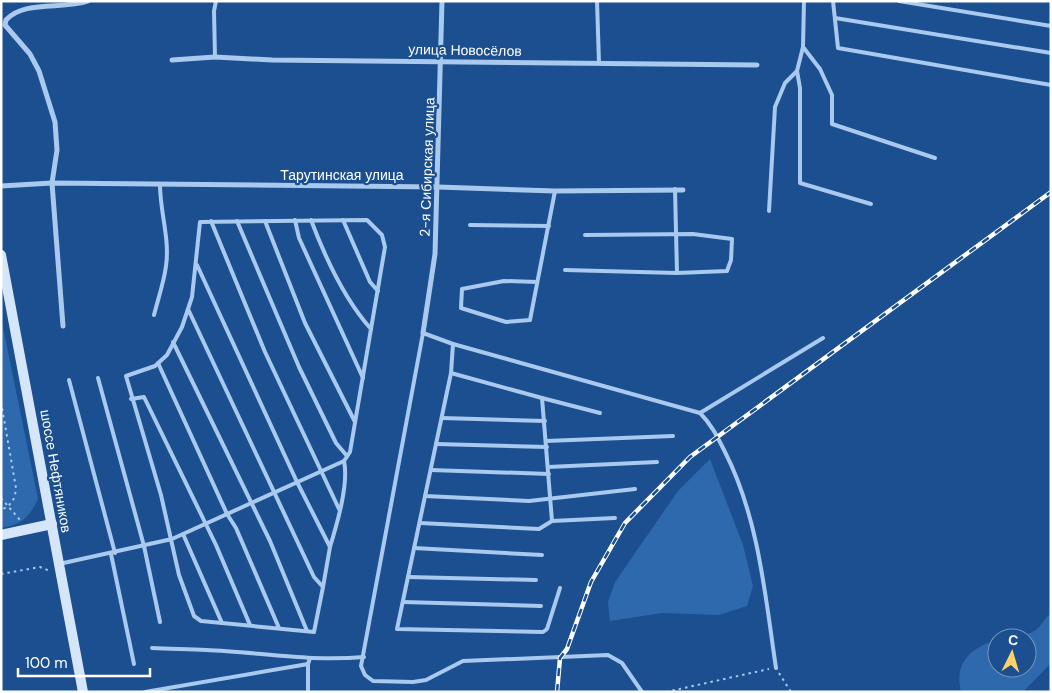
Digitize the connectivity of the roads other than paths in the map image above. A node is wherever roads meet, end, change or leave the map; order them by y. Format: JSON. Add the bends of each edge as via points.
{"nodes":[{"id":1,"x":88,"y":1,"type":"edge"},
{"id":2,"x":216,"y":1,"type":"edge"},
{"id":3,"x":442,"y":1,"type":"edge"},
{"id":4,"x":598,"y":1,"type":"edge"},
{"id":5,"x":804,"y":1,"type":"edge"},
{"id":6,"x":833,"y":1,"type":"edge"},
{"id":7,"x":898,"y":1,"type":"edge"},
{"id":8,"x":835,"y":18,"type":"junction"},
{"id":9,"x":1051,"y":26,"type":"edge"},
{"id":10,"x":803,"y":47,"type":"junction"},
{"id":11,"x":1051,"y":53,"type":"edge"},
{"id":12,"x":215,"y":57,"type":"junction"},
{"id":13,"x":172,"y":60,"type":"dead end"},
{"id":14,"x":441,"y":60,"type":"junction"},
{"id":15,"x":599,"y":64,"type":"junction"},
{"id":16,"x":757,"y":65,"type":"dead end"},
{"id":17,"x":797,"y":71,"type":"junction"},
{"id":18,"x":1051,"y":85,"type":"edge"},
{"id":19,"x":935,"y":158,"type":"dead end"},
{"id":20,"x":52,"y":183,"type":"junction"},
{"id":21,"x":160,"y":185,"type":"junction"},
{"id":22,"x":1,"y":186,"type":"edge"},
{"id":23,"x":438,"y":187,"type":"junction"},
{"id":24,"x":676,"y":189,"type":"junction"},
{"id":25,"x":683,"y":190,"type":"dead end"},
{"id":26,"x":554,"y":191,"type":"junction"},
{"id":27,"x":871,"y":204,"type":"dead end"},
{"id":28,"x":768,"y":211,"type":"dead end"},
{"id":29,"x":265,"y":220,"type":"junction"},
{"id":30,"x":296,"y":220,"type":"junction"},
{"id":31,"x":311,"y":220,"type":"junction"},
{"id":32,"x":343,"y":220,"type":"junction"},
{"id":33,"x":211,"y":221,"type":"junction"},
{"id":34,"x":237,"y":221,"type":"junction"},
{"id":35,"x":470,"y":225,"type":"dead end"},
{"id":36,"x":549,"y":226,"type":"junction"},
{"id":37,"x":585,"y":235,"type":"dead end"},
{"id":38,"x":676,"y":235,"type":"junction"},
{"id":39,"x":1,"y":255,"type":"edge"},
{"id":40,"x":196,"y":263,"type":"junction"},
{"id":41,"x":565,"y":270,"type":"dead end"},
{"id":42,"x":678,"y":273,"type":"junction"},
{"id":43,"x":537,"y":282,"type":"junction"},
{"id":44,"x":378,"y":291,"type":"junction"},
{"id":45,"x":188,"y":309,"type":"junction"},
{"id":46,"x":154,"y":315,"type":"dead end"},
{"id":47,"x":63,"y":326,"type":"dead end"},
{"id":48,"x":371,"y":328,"type":"junction"},
{"id":49,"x":423,"y":333,"type":"junction"},
{"id":50,"x":823,"y":338,"type":"dead end"},
{"id":51,"x":174,"y":342,"type":"junction"},
{"id":52,"x":453,"y":344,"type":"junction"},
{"id":53,"x":158,"y":363,"type":"junction"},
{"id":54,"x":451,"y":372,"type":"junction"},
{"id":55,"x":98,"y":378,"type":"dead end"},
{"id":56,"x":363,"y":378,"type":"junction"},
{"id":57,"x":69,"y":380,"type":"dead end"},
{"id":58,"x":542,"y":398,"type":"junction"},
{"id":59,"x":131,"y":399,"type":"junction"},
{"id":60,"x":600,"y":413,"type":"dead end"},
{"id":61,"x":700,"y":413,"type":"junction"},
{"id":62,"x":442,"y":418,"type":"junction"},
{"id":63,"x":355,"y":422,"type":"junction"},
{"id":64,"x":545,"y":422,"type":"junction"},
{"id":65,"x":673,"y":436,"type":"dead end"},
{"id":66,"x":546,"y":441,"type":"junction"},
{"id":67,"x":436,"y":444,"type":"junction"},
{"id":68,"x":547,"y":447,"type":"junction"},
{"id":69,"x":347,"y":456,"type":"junction"},
{"id":70,"x":344,"y":461,"type":"junction"},
{"id":71,"x":657,"y":462,"type":"dead end"},
{"id":72,"x":548,"y":467,"type":"junction"},
{"id":73,"x":431,"y":470,"type":"junction"},
{"id":74,"x":320,"y":472,"type":"junction"},
{"id":75,"x":549,"y":474,"type":"junction"},
{"id":76,"x":297,"y":482,"type":"junction"},
{"id":77,"x":635,"y":489,"type":"dead end"},
{"id":78,"x":275,"y":492,"type":"junction"},
{"id":79,"x":425,"y":496,"type":"junction"},
{"id":80,"x":550,"y":497,"type":"junction"},
{"id":81,"x":250,"y":503,"type":"junction"},
{"id":82,"x":340,"y":510,"type":"junction"},
{"id":83,"x":227,"y":514,"type":"junction"},
{"id":84,"x":615,"y":518,"type":"dead end"},
{"id":85,"x":552,"y":521,"type":"junction"},
{"id":86,"x":420,"y":523,"type":"junction"},
{"id":87,"x":52,"y":524,"type":"junction"},
{"id":88,"x":205,"y":524,"type":"junction"},
{"id":89,"x":183,"y":534,"type":"junction"},
{"id":90,"x":1,"y":535,"type":"edge"},
{"id":91,"x":172,"y":539,"type":"junction"},
{"id":92,"x":144,"y":546,"type":"junction"},
{"id":93,"x":330,"y":547,"type":"junction"},
{"id":94,"x":414,"y":548,"type":"junction"},
{"id":95,"x":113,"y":553,"type":"junction"},
{"id":96,"x":542,"y":555,"type":"dead end"},
{"id":97,"x":60,"y":570,"type":"junction"},
{"id":98,"x":408,"y":577,"type":"junction"},
{"id":99,"x":536,"y":580,"type":"dead end"},
{"id":100,"x":323,"y":587,"type":"junction"},
{"id":101,"x":560,"y":588,"type":"dead end"},
{"id":102,"x":403,"y":602,"type":"junction"},
{"id":103,"x":541,"y":606,"type":"dead end"},
{"id":104,"x":160,"y":622,"type":"dead end"},
{"id":105,"x":222,"y":622,"type":"junction"},
{"id":106,"x":250,"y":625,"type":"junction"},
{"id":107,"x":280,"y":628,"type":"junction"},
{"id":108,"x":307,"y":631,"type":"junction"},
{"id":109,"x":152,"y":648,"type":"dead end"},
{"id":110,"x":364,"y":657,"type":"junction"},
{"id":111,"x":310,"y":658,"type":"junction"},
{"id":112,"x":134,"y":664,"type":"dead end"},
{"id":113,"x":308,"y":664,"type":"junction"},
{"id":114,"x":776,"y":668,"type":"road end"},
{"id":115,"x":83,"y":692,"type":"edge"},
{"id":116,"x":145,"y":692,"type":"edge"},
{"id":117,"x":308,"y":692,"type":"edge"},
{"id":118,"x":642,"y":692,"type":"edge"}],
"edges":[{"from":1,"to":20,"type":"street","via":[[29,7],[14,12],[5,25],[30,54],[46,88],[55,122]]},
{"from":2,"to":12,"type":"lane"},
{"from":3,"to":14,"type":"street","name":"2-я Сибирская улица"},
{"from":4,"to":15,"type":"lane"},
{"from":5,"to":10,"type":"lane"},
{"from":6,"to":8,"type":"lane"},
{"from":7,"to":9,"type":"lane"},
{"from":8,"to":11,"type":"lane"},
{"from":8,"to":18,"type":"lane","via":[[838,48]]},
{"from":10,"to":17,"type":"lane"},
{"from":10,"to":19,"type":"lane","via":[[820,69],[832,95],[832,124]]},
{"from":12,"to":13,"type":"street","name":"улица Новосёлов"},
{"from":12,"to":14,"type":"street","name":"улица Новосёлов"},
{"from":14,"to":15,"type":"street","name":"улица Новосёлов"},
{"from":14,"to":23,"type":"street","name":"2-я Сибирская улица"},
{"from":15,"to":16,"type":"street","name":"улица Новосёлов"},
{"from":17,"to":27,"type":"lane","via":[[800,88],[800,183]]},
{"from":17,"to":28,"type":"lane","via":[[785,83],[775,107]]},
{"from":20,"to":21,"type":"street","name":"Тарутинская улица"},
{"from":20,"to":22,"type":"street","name":"Тарутинская улица"},
{"from":20,"to":47,"type":"street"},
{"from":21,"to":23,"type":"street","name":"Тарутинская улица"},
{"from":21,"to":46,"type":"lane","via":[[166,265]]},
{"from":23,"to":26,"type":"street","name":"Тарутинская улица"},
{"from":23,"to":49,"type":"street","name":"2-я Сибирская улица","via":[[435,254]]},
{"from":24,"to":25,"type":"street","name":"Тарутинская улица"},
{"from":24,"to":26,"type":"street","name":"Тарутинская улица"},
{"from":24,"to":38,"type":"lane"},
{"from":26,"to":36,"type":"lane"},
{"from":29,"to":30,"type":"lane"},
{"from":29,"to":34,"type":"lane"},
{"from":29,"to":63,"type":"lane","via":[[305,323]]},
{"from":30,"to":31,"type":"lane"},
{"from":30,"to":56,"type":"lane","via":[[299,238]]},
{"from":31,"to":32,"type":"lane"},
{"from":31,"to":48,"type":"lane","via":[[320,245],[348,296]]},
{"from":32,"to":44,"type":"lane","via":[[370,282]]},
{"from":32,"to":44,"type":"lane","via":[[367,220],[382,235],[385,248]]},
{"from":33,"to":34,"type":"lane"},
{"from":33,"to":40,"type":"lane","via":[[200,223]]},
{"from":33,"to":74,"type":"lane","via":[[265,352]]},
{"from":34,"to":69,"type":"lane","via":[[299,367],[336,443]]},
{"from":35,"to":36,"type":"lane"},
{"from":36,"to":43,"type":"lane"},
{"from":37,"to":38,"type":"lane"},
{"from":38,"to":42,"type":"lane"},
{"from":38,"to":42,"type":"lane","via":[[732,239],[731,260],[726,271]]},
{"from":39,"to":87,"type":"main road","name":"шоссе Нефтяников"},
{"from":40,"to":45,"type":"lane"},
{"from":40,"to":76,"type":"lane"},
{"from":41,"to":42,"type":"lane"},
{"from":43,"to":43,"type":"lane","via":[[530,320],[506,322],[461,308],[462,289],[504,281]]},
{"from":44,"to":48,"type":"lane"},
{"from":45,"to":51,"type":"lane"},
{"from":45,"to":78,"type":"lane"},
{"from":48,"to":56,"type":"lane"},
{"from":49,"to":52,"type":"lane"},
{"from":49,"to":110,"type":"lane"},
{"from":50,"to":61,"type":"lane"},
{"from":51,"to":53,"type":"lane"},
{"from":51,"to":81,"type":"lane"},
{"from":52,"to":54,"type":"lane"},
{"from":52,"to":61,"type":"lane"},
{"from":53,"to":59,"type":"lane","via":[[126,376]]},
{"from":53,"to":83,"type":"lane"},
{"from":54,"to":58,"type":"lane"},
{"from":54,"to":62,"type":"lane"},
{"from":55,"to":92,"type":"lane"},
{"from":56,"to":63,"type":"lane"},
{"from":57,"to":95,"type":"lane"},
{"from":58,"to":60,"type":"lane"},
{"from":58,"to":64,"type":"lane"},
{"from":59,"to":88,"type":"lane","via":[[144,398]]},
{"from":59,"to":91,"type":"lane"},
{"from":61,"to":114,"type":"lane","via":[[710,423],[732,466],[751,516]]},
{"from":62,"to":64,"type":"lane"},
{"from":62,"to":67,"type":"lane"},
{"from":63,"to":69,"type":"lane"},
{"from":64,"to":66,"type":"lane"},
{"from":65,"to":66,"type":"lane"},
{"from":66,"to":68,"type":"lane"},
{"from":67,"to":68,"type":"lane"},
{"from":67,"to":73,"type":"lane"},
{"from":68,"to":72,"type":"lane"},
{"from":69,"to":70,"type":"lane"},
{"from":70,"to":74,"type":"lane"},
{"from":70,"to":82,"type":"lane","via":[[346,469]]},
{"from":71,"to":72,"type":"lane"},
{"from":72,"to":75,"type":"lane"},
{"from":73,"to":75,"type":"lane"},
{"from":73,"to":79,"type":"lane"},
{"from":74,"to":76,"type":"lane"},
{"from":74,"to":82,"type":"lane"},
{"from":75,"to":80,"type":"lane"},
{"from":76,"to":78,"type":"lane"},
{"from":76,"to":93,"type":"lane"},
{"from":77,"to":80,"type":"lane"},
{"from":78,"to":81,"type":"lane"},
{"from":78,"to":100,"type":"lane","via":[[314,577]]},
{"from":79,"to":80,"type":"lane","via":[[529,501]]},
{"from":79,"to":86,"type":"lane"},
{"from":80,"to":85,"type":"lane"},
{"from":81,"to":83,"type":"lane"},
{"from":81,"to":108,"type":"lane","via":[[270,541]]},
{"from":82,"to":93,"type":"lane"},
{"from":83,"to":88,"type":"lane"},
{"from":83,"to":107,"type":"lane"},
{"from":84,"to":85,"type":"lane"},
{"from":85,"to":86,"type":"lane","via":[[539,529]]},
{"from":86,"to":94,"type":"lane"},
{"from":87,"to":90,"type":"main road"},
{"from":87,"to":97,"type":"main road","name":"шоссе Нефтяников"},
{"from":88,"to":89,"type":"lane"},
{"from":88,"to":106,"type":"lane"},
{"from":89,"to":91,"type":"lane"},
{"from":89,"to":105,"type":"lane"},
{"from":91,"to":92,"type":"lane"},
{"from":91,"to":105,"type":"lane","via":[[179,575],[194,616],[202,621]]},
{"from":92,"to":95,"type":"lane"},
{"from":92,"to":104,"type":"lane"},
{"from":93,"to":100,"type":"lane"},
{"from":94,"to":96,"type":"lane"},
{"from":94,"to":98,"type":"lane"},
{"from":95,"to":97,"type":"lane"},
{"from":95,"to":112,"type":"lane"},
{"from":97,"to":115,"type":"main road","name":"шоссе Нефтяников"},
{"from":98,"to":99,"type":"lane"},
{"from":98,"to":102,"type":"lane"},
{"from":100,"to":108,"type":"lane","via":[[314,632]]},
{"from":101,"to":102,"type":"lane","via":[[547,629],[543,632],[397,629]]},
{"from":102,"to":103,"type":"lane"},
{"from":105,"to":106,"type":"lane"},
{"from":106,"to":107,"type":"lane"},
{"from":107,"to":108,"type":"lane"},
{"from":109,"to":111,"type":"lane"},
{"from":110,"to":111,"type":"lane"},
{"from":110,"to":118,"type":"lane","via":[[361,666],[373,681],[413,682],[426,680],[463,661],[608,655],[622,663]]},
{"from":111,"to":113,"type":"lane"},
{"from":113,"to":116,"type":"lane"},
{"from":113,"to":117,"type":"lane"}]}
